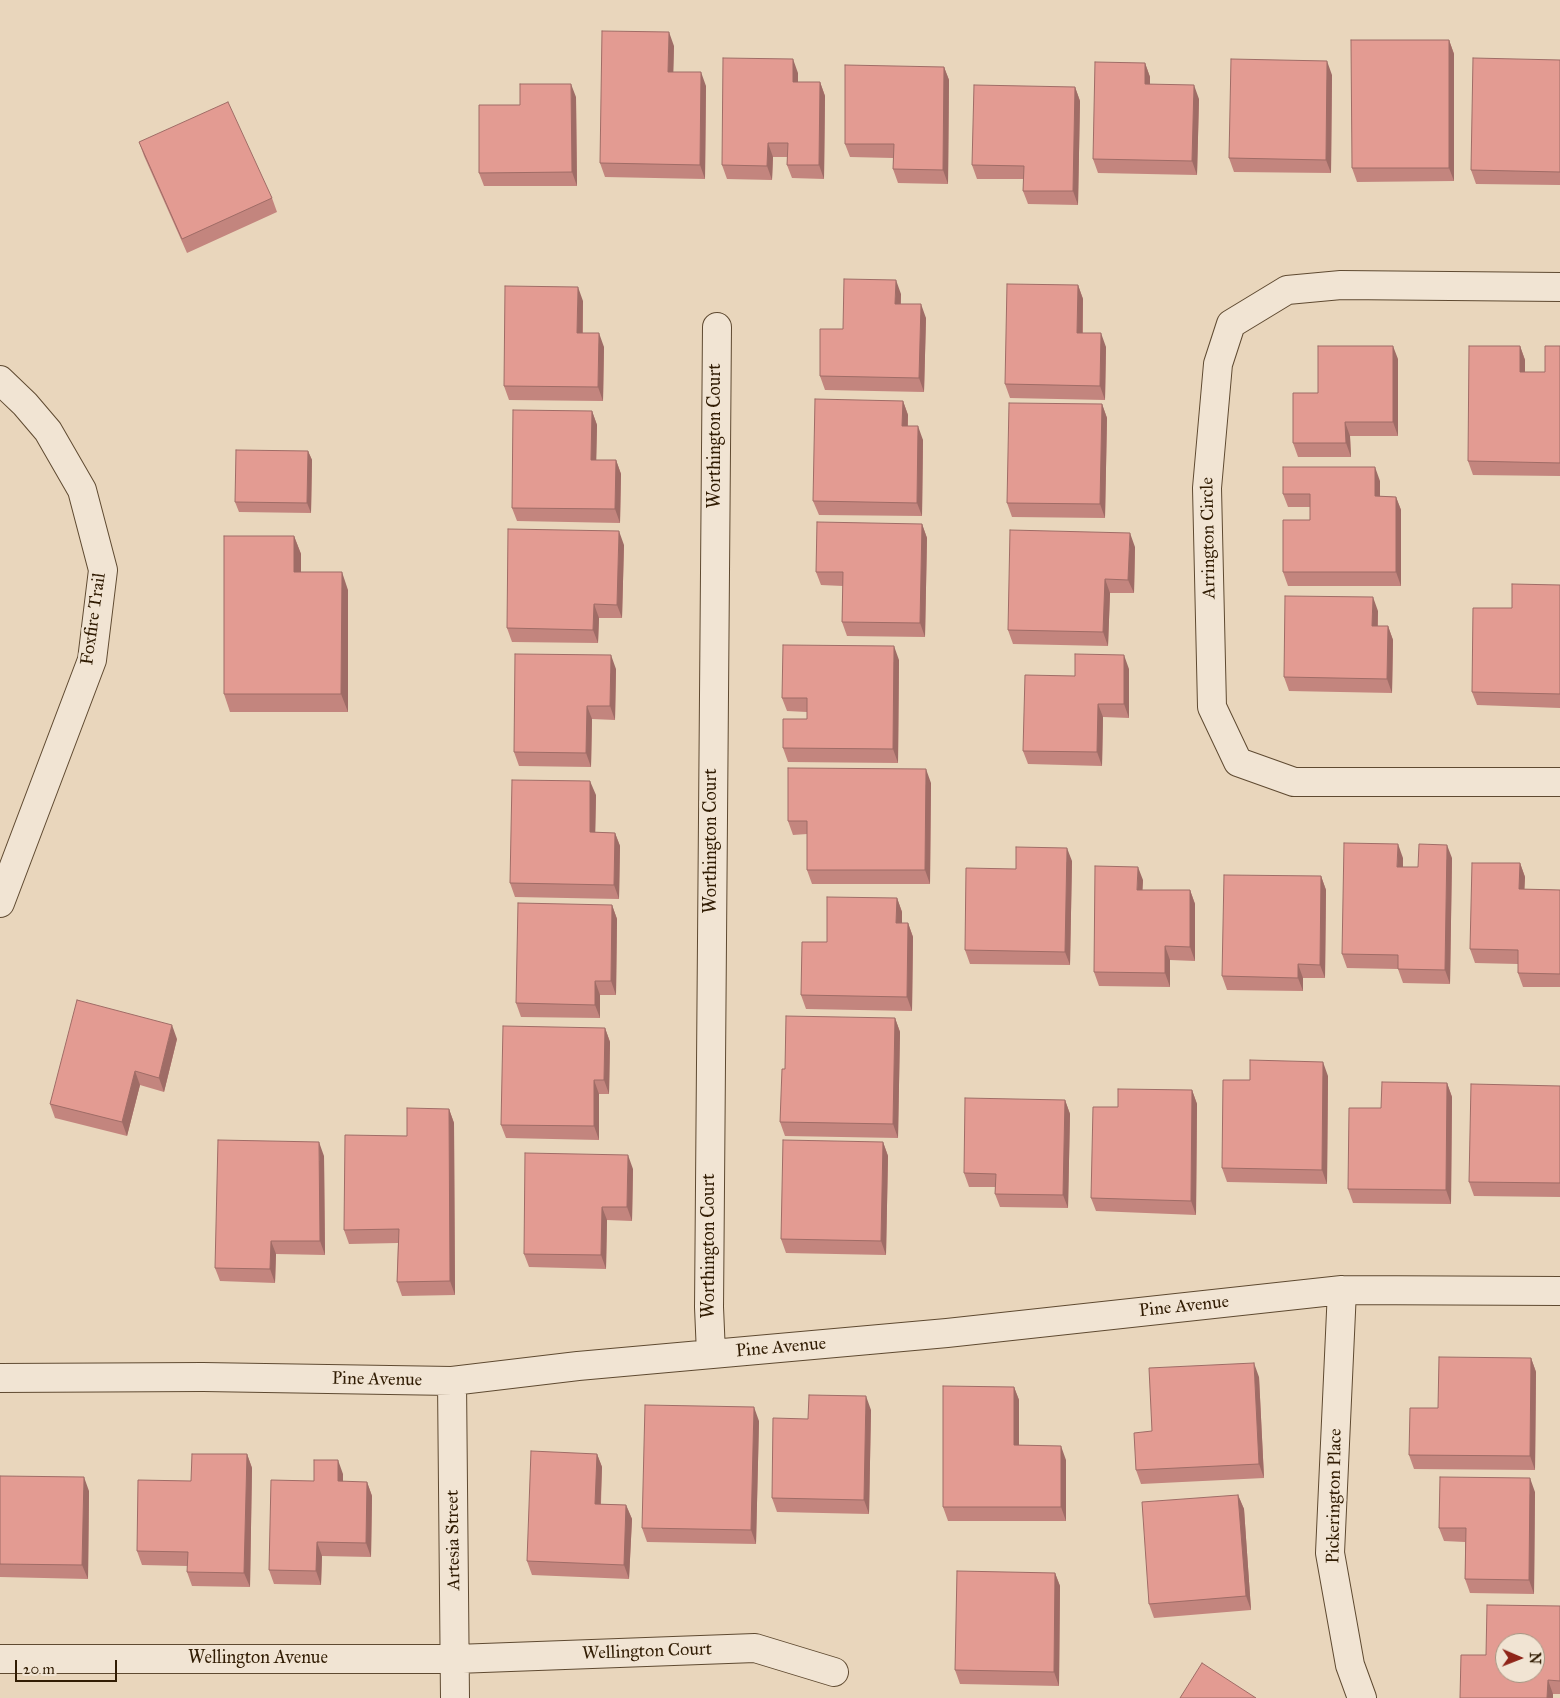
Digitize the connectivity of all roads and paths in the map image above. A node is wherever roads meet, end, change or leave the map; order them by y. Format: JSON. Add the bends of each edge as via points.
{"nodes":[{"id":1,"x":1560,"y":287,"type":"edge"},
{"id":2,"x":717,"y":327,"type":"dead end"},
{"id":3,"x":0,"y":380,"type":"edge"},
{"id":4,"x":1560,"y":782,"type":"edge"},
{"id":5,"x":0,"y":903,"type":"edge"},
{"id":6,"x":1342,"y":1290,"type":"junction"},
{"id":7,"x":1560,"y":1291,"type":"edge"},
{"id":8,"x":711,"y":1354,"type":"junction"},
{"id":9,"x":0,"y":1378,"type":"edge"},
{"id":10,"x":452,"y":1381,"type":"junction"},
{"id":11,"x":0,"y":1659,"type":"edge"},
{"id":12,"x":456,"y":1659,"type":"junction"},
{"id":13,"x":834,"y":1672,"type":"dead end"},
{"id":14,"x":455,"y":1698,"type":"edge"},
{"id":15,"x":1362,"y":1698,"type":"edge"}],
"edges":[{"from":1,"to":4,"type":"street","name":"Arrington Circle","via":[[1341,285],[1287,290],[1231,324],[1218,364],[1206,488],[1212,707],[1238,762],[1294,782]]},
{"from":2,"to":8,"type":"street","name":"Worthington Court"},
{"from":3,"to":5,"type":"street","name":"Foxfire Trail","via":[[48,432],[82,490],[103,570],[92,660]]},
{"from":6,"to":7,"type":"street","name":"Pine Avenue"},
{"from":6,"to":8,"type":"street","name":"Pine Avenue","via":[[956,1332]]},
{"from":6,"to":15,"type":"street","name":"Pickerington Place","via":[[1330,1553],[1350,1665]]},
{"from":8,"to":10,"type":"street","name":"Pine Avenue"},
{"from":9,"to":10,"type":"street","name":"Pine Avenue"},
{"from":10,"to":12,"type":"street","name":"Artesia Street"},
{"from":11,"to":12,"type":"street","name":"Wellington Avenue"},
{"from":12,"to":13,"type":"street","name":"Wellington Court","via":[[755,1648]]},
{"from":12,"to":14,"type":"street","name":"Artesia Street"}]}
